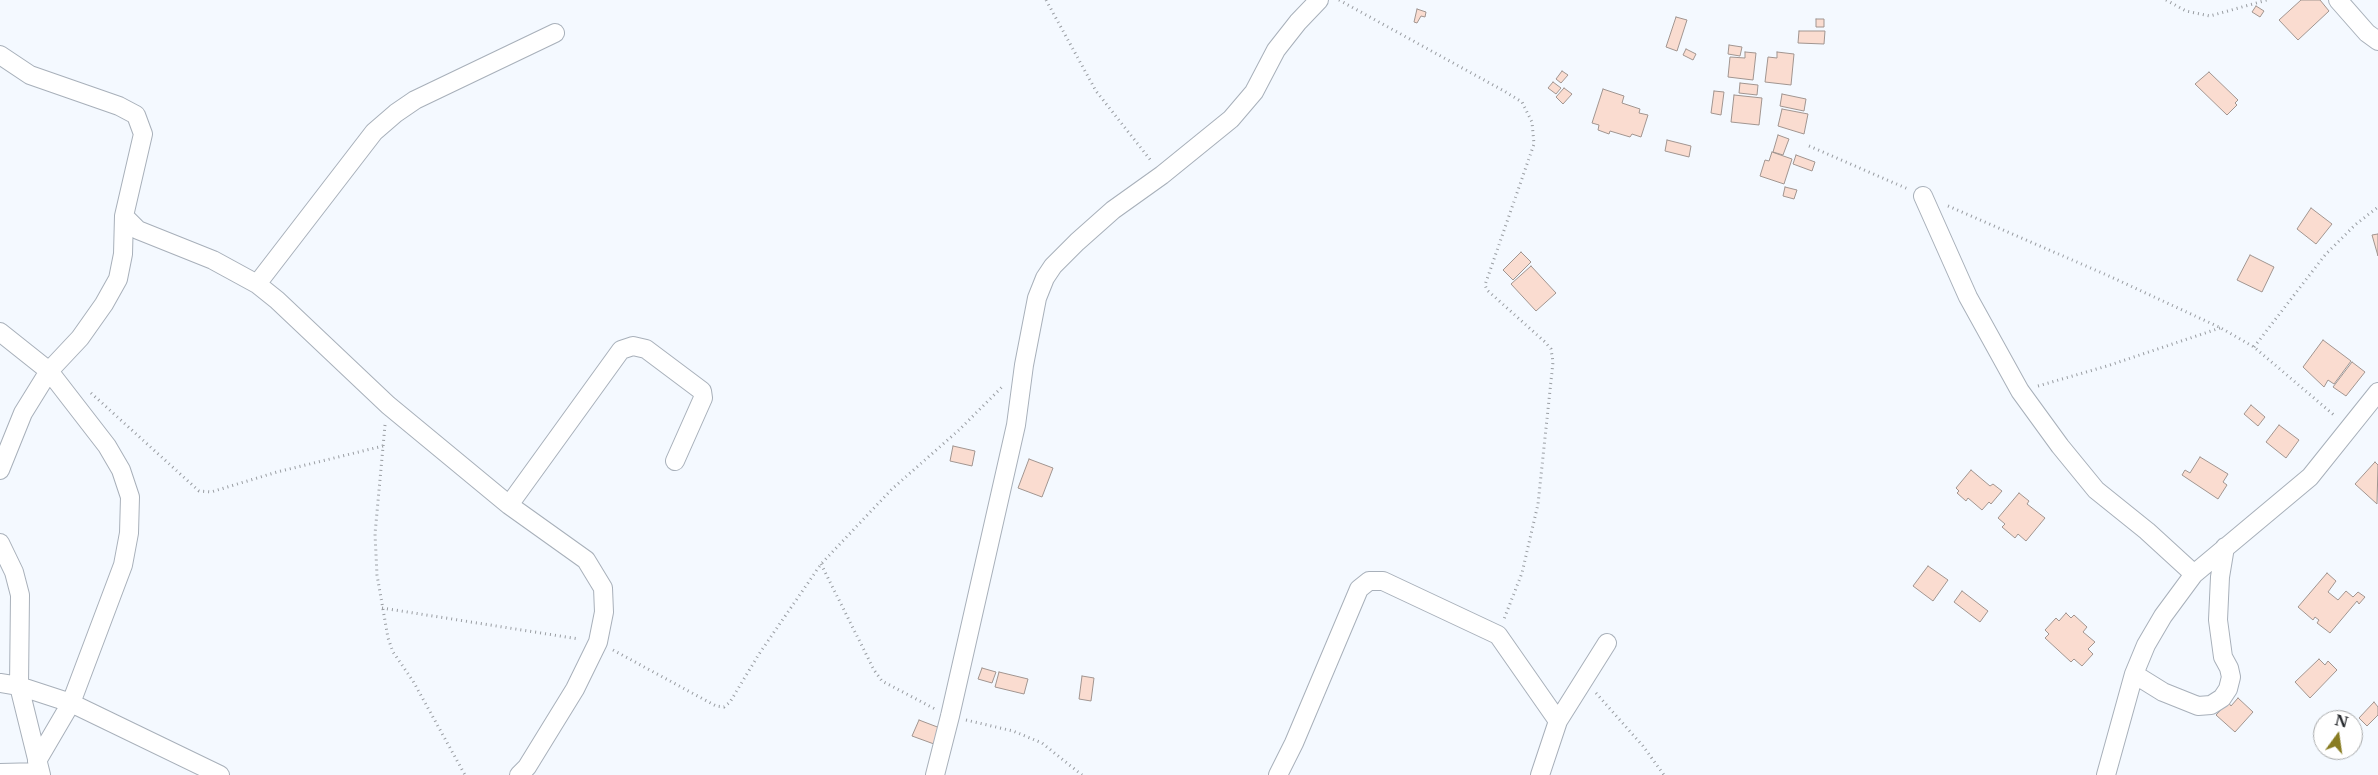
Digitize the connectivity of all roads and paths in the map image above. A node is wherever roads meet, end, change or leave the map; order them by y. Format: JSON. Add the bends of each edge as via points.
{"nodes":[{"id":1,"x":1046,"y":0,"type":"edge"},
{"id":2,"x":1319,"y":0,"type":"edge"},
{"id":3,"x":1339,"y":0,"type":"edge"},
{"id":4,"x":2166,"y":0,"type":"edge"},
{"id":5,"x":2267,"y":0,"type":"edge"},
{"id":6,"x":2338,"y":0,"type":"edge"},
{"id":7,"x":555,"y":33,"type":"dead end"},
{"id":8,"x":2378,"y":41,"type":"edge"},
{"id":9,"x":0,"y":56,"type":"edge"},
{"id":10,"x":1809,"y":146,"type":"dead end"},
{"id":11,"x":1162,"y":175,"type":"junction"},
{"id":12,"x":1923,"y":196,"type":"junction"},
{"id":13,"x":2378,"y":207,"type":"edge"},
{"id":14,"x":124,"y":216,"type":"junction"},
{"id":15,"x":257,"y":284,"type":"junction"},
{"id":16,"x":2221,"y":328,"type":"junction"},
{"id":17,"x":0,"y":332,"type":"edge"},
{"id":18,"x":2254,"y":347,"type":"junction"},
{"id":19,"x":1024,"y":365,"type":"junction"},
{"id":20,"x":49,"y":371,"type":"junction"},
{"id":21,"x":85,"y":387,"type":"dead end"},
{"id":22,"x":2020,"y":391,"type":"junction"},
{"id":23,"x":2378,"y":392,"type":"edge"},
{"id":24,"x":388,"y":405,"type":"junction"},
{"id":25,"x":2348,"y":428,"type":"junction"},
{"id":26,"x":383,"y":446,"type":"junction"},
{"id":27,"x":675,"y":461,"type":"dead end"},
{"id":28,"x":0,"y":470,"type":"edge"},
{"id":29,"x":509,"y":505,"type":"junction"},
{"id":30,"x":0,"y":543,"type":"edge"},
{"id":31,"x":2224,"y":547,"type":"junction"},
{"id":32,"x":821,"y":564,"type":"junction"},
{"id":33,"x":2194,"y":574,"type":"junction"},
{"id":34,"x":382,"y":608,"type":"junction"},
{"id":35,"x":1498,"y":635,"type":"junction"},
{"id":36,"x":598,"y":642,"type":"junction"},
{"id":37,"x":1607,"y":643,"type":"dead end"},
{"id":38,"x":2134,"y":674,"type":"junction"},
{"id":39,"x":1584,"y":680,"type":"junction"},
{"id":40,"x":0,"y":683,"type":"edge"},
{"id":41,"x":20,"y":686,"type":"junction"},
{"id":42,"x":71,"y":703,"type":"junction"},
{"id":43,"x":950,"y":716,"type":"junction"},
{"id":44,"x":1558,"y":721,"type":"junction"},
{"id":45,"x":40,"y":769,"type":"edge"},
{"id":46,"x":0,"y":773,"type":"edge"},
{"id":47,"x":220,"y":775,"type":"edge"},
{"id":48,"x":465,"y":775,"type":"edge"},
{"id":49,"x":519,"y":775,"type":"edge"},
{"id":50,"x":934,"y":775,"type":"edge"},
{"id":51,"x":1082,"y":775,"type":"edge"},
{"id":52,"x":1278,"y":775,"type":"edge"},
{"id":53,"x":1540,"y":775,"type":"edge"},
{"id":54,"x":1664,"y":775,"type":"edge"},
{"id":55,"x":2106,"y":775,"type":"edge"}],
"edges":[{"from":1,"to":11,"type":"path","via":[[1096,91]]},
{"from":2,"to":11,"type":"street","via":[[1276,50],[1254,92],[1242,107]]},
{"from":3,"to":35,"type":"path","via":[[1522,102],[1532,122],[1534,144],[1485,285],[1545,342],[1551,350],[1553,362],[1538,504],[1522,573]]},
{"from":4,"to":5,"type":"path","via":[[2186,11],[2210,16]]},
{"from":6,"to":8,"type":"street"},
{"from":7,"to":15,"type":"street","via":[[415,100],[374,132]]},
{"from":9,"to":14,"type":"street","via":[[30,75],[136,115],[143,134]]},
{"from":10,"to":12,"type":"path"},
{"from":11,"to":19,"type":"street","via":[[1113,210],[1048,272],[1037,298]]},
{"from":12,"to":16,"type":"path"},
{"from":12,"to":22,"type":"street","via":[[1968,297]]},
{"from":13,"to":18,"type":"path","via":[[2325,254]]},
{"from":14,"to":15,"type":"street","via":[[138,230],[213,260]]},
{"from":14,"to":20,"type":"street","via":[[123,254],[118,279],[80,338]]},
{"from":15,"to":24,"type":"street"},
{"from":16,"to":18,"type":"path"},
{"from":16,"to":22,"type":"path"},
{"from":17,"to":20,"type":"street"},
{"from":18,"to":25,"type":"path"},
{"from":19,"to":32,"type":"path","via":[[959,430],[892,489]]},
{"from":19,"to":43,"type":"street","via":[[1016,425]]},
{"from":20,"to":28,"type":"street","via":[[23,413]]},
{"from":20,"to":42,"type":"street","via":[[107,446],[121,470],[130,497],[129,534],[123,565]]},
{"from":21,"to":26,"type":"path","via":[[199,492],[211,492]]},
{"from":22,"to":33,"type":"street","via":[[2096,490]]},
{"from":23,"to":25,"type":"street"},
{"from":24,"to":26,"type":"path"},
{"from":24,"to":29,"type":"street"},
{"from":25,"to":31,"type":"street","via":[[2310,477]]},
{"from":26,"to":34,"type":"path","via":[[375,534],[376,575]]},
{"from":27,"to":29,"type":"street","via":[[703,398],[702,391],[646,350],[634,346],[621,350]]},
{"from":29,"to":36,"type":"street","via":[[586,560],[603,588],[604,612]]},
{"from":30,"to":41,"type":"street","via":[[14,572],[20,595]]},
{"from":31,"to":33,"type":"street"},
{"from":31,"to":38,"type":"street","via":[[2218,620],[2223,657],[2231,677],[2222,698],[2211,705],[2198,706],[2163,692]]},
{"from":32,"to":36,"type":"path","via":[[724,707],[716,706]]},
{"from":32,"to":43,"type":"path","via":[[882,681]]},
{"from":33,"to":38,"type":"street","via":[[2163,616]]},
{"from":34,"to":36,"type":"path"},
{"from":34,"to":48,"type":"path","via":[[393,652],[413,681]]},
{"from":35,"to":44,"type":"street"},
{"from":35,"to":52,"type":"street","via":[[1383,581],[1369,581],[1359,589]]},
{"from":36,"to":49,"type":"street","via":[[575,689]]},
{"from":37,"to":39,"type":"street"},
{"from":38,"to":55,"type":"street"},
{"from":39,"to":44,"type":"street"},
{"from":39,"to":54,"type":"path","via":[[1643,746]]},
{"from":40,"to":41,"type":"street"},
{"from":41,"to":42,"type":"street"},
{"from":41,"to":45,"type":"street"},
{"from":42,"to":45,"type":"street"},
{"from":42,"to":47,"type":"street"},
{"from":43,"to":50,"type":"street"},
{"from":43,"to":51,"type":"path","via":[[1014,731],[1042,743]]},
{"from":44,"to":53,"type":"street"},
{"from":45,"to":46,"type":"street"}]}
